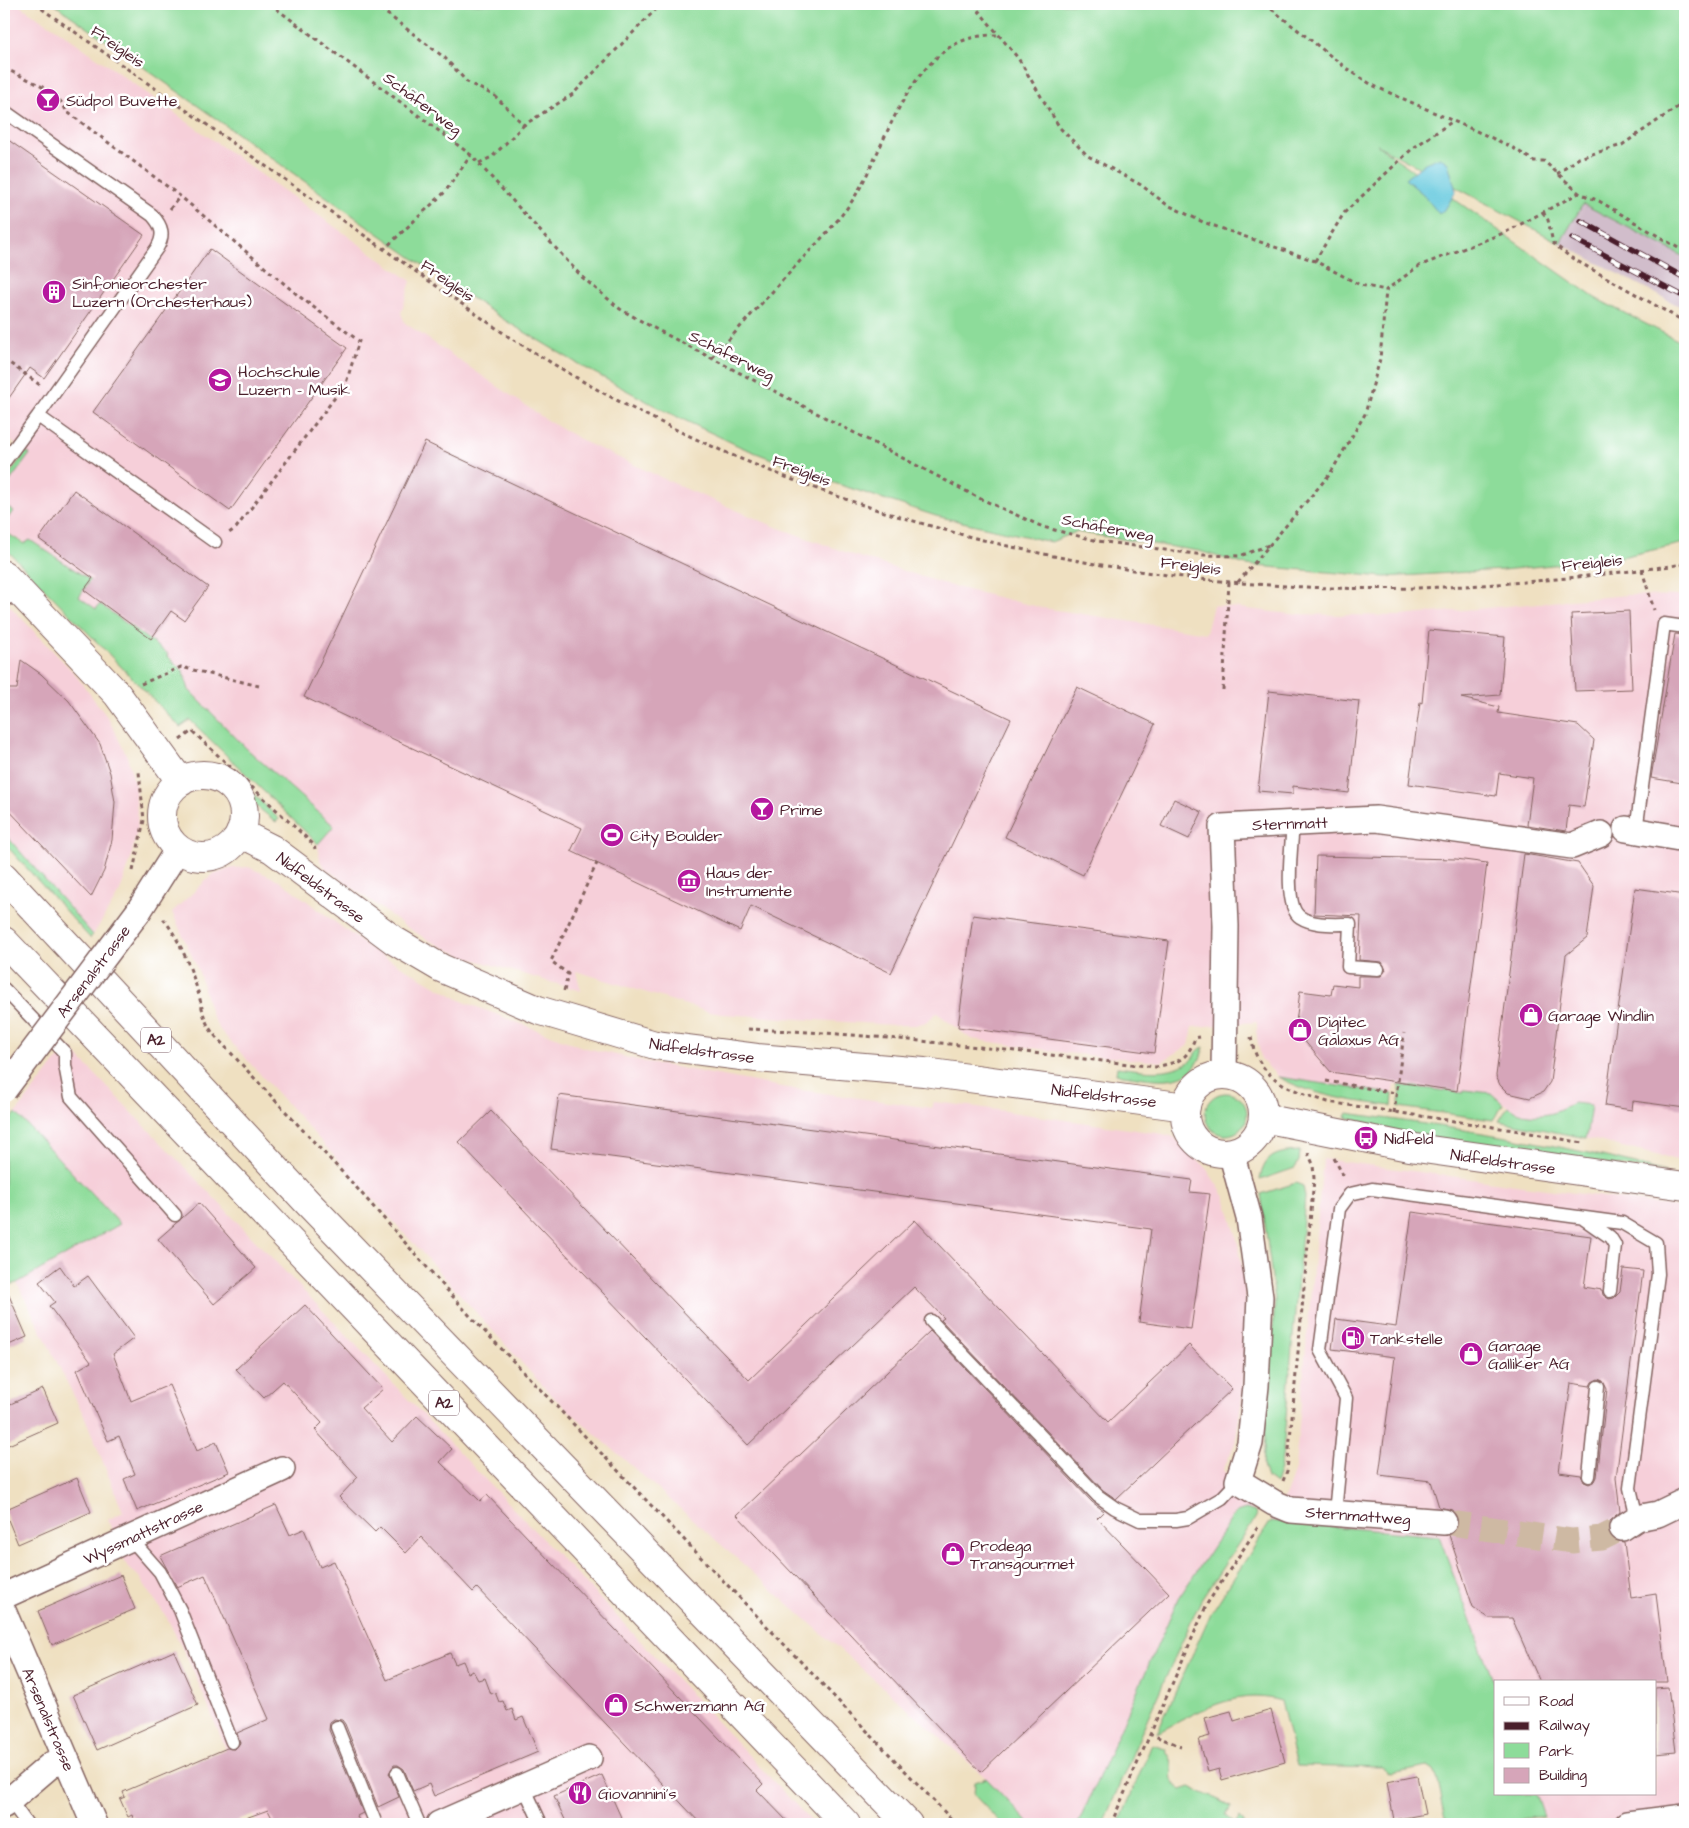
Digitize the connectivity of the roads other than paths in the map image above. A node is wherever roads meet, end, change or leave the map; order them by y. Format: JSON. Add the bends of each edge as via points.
{"nodes":[{"id":1,"x":4,"y":111,"type":"edge"},
{"id":2,"x":38,"y":416,"type":"junction"},
{"id":3,"x":4,"y":462,"type":"edge"},
{"id":4,"x":215,"y":542,"type":"road end"},
{"id":5,"x":8,"y":588,"type":"edge"},
{"id":6,"x":1685,"y":627,"type":"edge"},
{"id":7,"x":181,"y":782,"type":"junction"},
{"id":8,"x":1293,"y":823,"type":"junction"},
{"id":9,"x":1631,"y":830,"type":"joint"},
{"id":10,"x":240,"y":833,"type":"junction"},
{"id":11,"x":1601,"y":834,"type":"dead end"},
{"id":12,"x":1685,"y":839,"type":"edge"},
{"id":13,"x":178,"y":849,"type":"junction"},
{"id":14,"x":4,"y":877,"type":"edge"},
{"id":15,"x":4,"y":941,"type":"edge"},
{"id":16,"x":1378,"y":968,"type":"dead end"},
{"id":17,"x":4,"y":989,"type":"edge"},
{"id":18,"x":1224,"y":1074,"type":"junction"},
{"id":19,"x":4,"y":1090,"type":"edge"},
{"id":20,"x":1186,"y":1107,"type":"junction"},
{"id":21,"x":1263,"y":1118,"type":"junction"},
{"id":22,"x":1231,"y":1152,"type":"junction"},
{"id":23,"x":1685,"y":1186,"type":"edge"},
{"id":24,"x":174,"y":1215,"type":"dead end"},
{"id":25,"x":1582,"y":1218,"type":"junction"},
{"id":26,"x":1610,"y":1291,"type":"dead end"},
{"id":27,"x":931,"y":1321,"type":"dead end"},
{"id":28,"x":1598,"y":1387,"type":"dead end"},
{"id":29,"x":282,"y":1469,"type":"dead end"},
{"id":30,"x":1589,"y":1476,"type":"dead end"},
{"id":31,"x":1238,"y":1481,"type":"junction"},
{"id":32,"x":1685,"y":1501,"type":"edge"},
{"id":33,"x":1335,"y":1513,"type":"junction"},
{"id":34,"x":1444,"y":1522,"type":"tunnel mouth"},
{"id":35,"x":1629,"y":1523,"type":"joint"},
{"id":36,"x":130,"y":1538,"type":"junction"},
{"id":37,"x":4,"y":1596,"type":"edge"},
{"id":38,"x":4,"y":1613,"type":"edge"},
{"id":39,"x":337,"y":1727,"type":"dead end"},
{"id":40,"x":232,"y":1742,"type":"dead end"},
{"id":41,"x":66,"y":1758,"type":"junction"},
{"id":42,"x":589,"y":1758,"type":"dead end"},
{"id":43,"x":397,"y":1773,"type":"dead end"},
{"id":44,"x":524,"y":1787,"type":"junction"},
{"id":45,"x":7,"y":1803,"type":"edge"},
{"id":46,"x":1685,"y":1817,"type":"edge"},
{"id":47,"x":27,"y":1824,"type":"edge"},
{"id":48,"x":94,"y":1824,"type":"edge"},
{"id":49,"x":376,"y":1824,"type":"edge"},
{"id":50,"x":419,"y":1824,"type":"edge"},
{"id":51,"x":439,"y":1824,"type":"edge"},
{"id":52,"x":541,"y":1824,"type":"edge"},
{"id":53,"x":846,"y":1824,"type":"edge"},
{"id":54,"x":908,"y":1824,"type":"edge"},
{"id":55,"x":1627,"y":1824,"type":"edge"}],
"edges":[{"from":1,"to":2,"type":"lane","via":[[152,216],[162,232],[157,248]]},
{"from":2,"to":3,"type":"lane"},
{"from":2,"to":4,"type":"lane"},
{"from":5,"to":7,"type":"main road","via":[[117,694]]},
{"from":6,"to":9,"type":"lane","via":[[1664,624]]},
{"from":7,"to":10,"type":"main road","via":[[203,776],[214,777],[230,786],[244,810]]},
{"from":7,"to":13,"type":"main road","via":[[166,799],[163,820],[165,831]]},
{"from":8,"to":11,"type":"street","name":"Sternmatt","via":[[1376,820],[1572,846]]},
{"from":8,"to":16,"type":"lane","via":[[1290,895],[1294,912],[1313,922],[1350,924],[1348,967]]},
{"from":8,"to":18,"type":"street","name":"Sternmatt","via":[[1222,826],[1226,926]]},
{"from":9,"to":12,"type":"street"},
{"from":10,"to":13,"type":"main road","via":[[234,844],[213,856],[189,855]]},
{"from":10,"to":20,"type":"main road","name":"Nidfeldstrasse","via":[[272,849],[388,936],[440,968],[538,1010],[655,1045],[757,1058],[924,1072]]},
{"from":13,"to":19,"type":"street","name":"Arsenalstrasse","bridge":true,"via":[[149,913]]},
{"from":14,"to":54,"type":"main road","number":"A2","via":[[308,1203]]},
{"from":15,"to":53,"type":"main road","number":"A2"},
{"from":17,"to":24,"type":"lane","via":[[65,1053],[71,1096]]},
{"from":18,"to":20,"type":"main road","via":[[1203,1080],[1195,1088]]},
{"from":18,"to":21,"type":"main road","via":[[1235,1076],[1254,1087],[1263,1107]]},
{"from":20,"to":22,"type":"main road","via":[[1188,1128],[1193,1137],[1210,1150]]},
{"from":21,"to":22,"type":"main road","via":[[1253,1140]]},
{"from":21,"to":23,"type":"main road","name":"Nidfeldstrasse","via":[[1410,1147]]},
{"from":22,"to":31,"type":"street","via":[[1249,1218],[1260,1297],[1250,1442]]},
{"from":25,"to":26,"type":"lane","via":[[1610,1237],[1615,1245]]},
{"from":25,"to":33,"type":"lane","via":[[1372,1188],[1350,1194],[1339,1209],[1320,1350],[1346,1398]]},
{"from":25,"to":35,"type":"lane","via":[[1622,1223],[1656,1243],[1658,1274],[1630,1488]]},
{"from":27,"to":31,"type":"lane","via":[[1091,1489],[1115,1508],[1140,1520],[1188,1518],[1222,1498]]},
{"from":28,"to":30,"type":"lane"},
{"from":29,"to":36,"type":"street","name":"Wyssmattstrasse"},
{"from":31,"to":33,"type":"street","name":"Sternmattweg","via":[[1292,1510]]},
{"from":32,"to":35,"type":"street"},
{"from":33,"to":34,"type":"street","name":"Sternmattweg"},
{"from":36,"to":37,"type":"street","name":"Wyssmattstrasse"},
{"from":36,"to":40,"type":"lane","via":[[160,1572],[180,1610]]},
{"from":38,"to":41,"type":"street","name":"Arsenalstrasse"},
{"from":39,"to":49,"type":"lane"},
{"from":41,"to":45,"type":"street","via":[[52,1764]]},
{"from":41,"to":48,"type":"street","name":"Arsenalstrasse"},
{"from":42,"to":44,"type":"street"},
{"from":43,"to":50,"type":"lane"},
{"from":44,"to":51,"type":"street"},
{"from":44,"to":52,"type":"lane"},
{"from":45,"to":47,"type":"lane"},
{"from":46,"to":55,"type":"street"}]}
